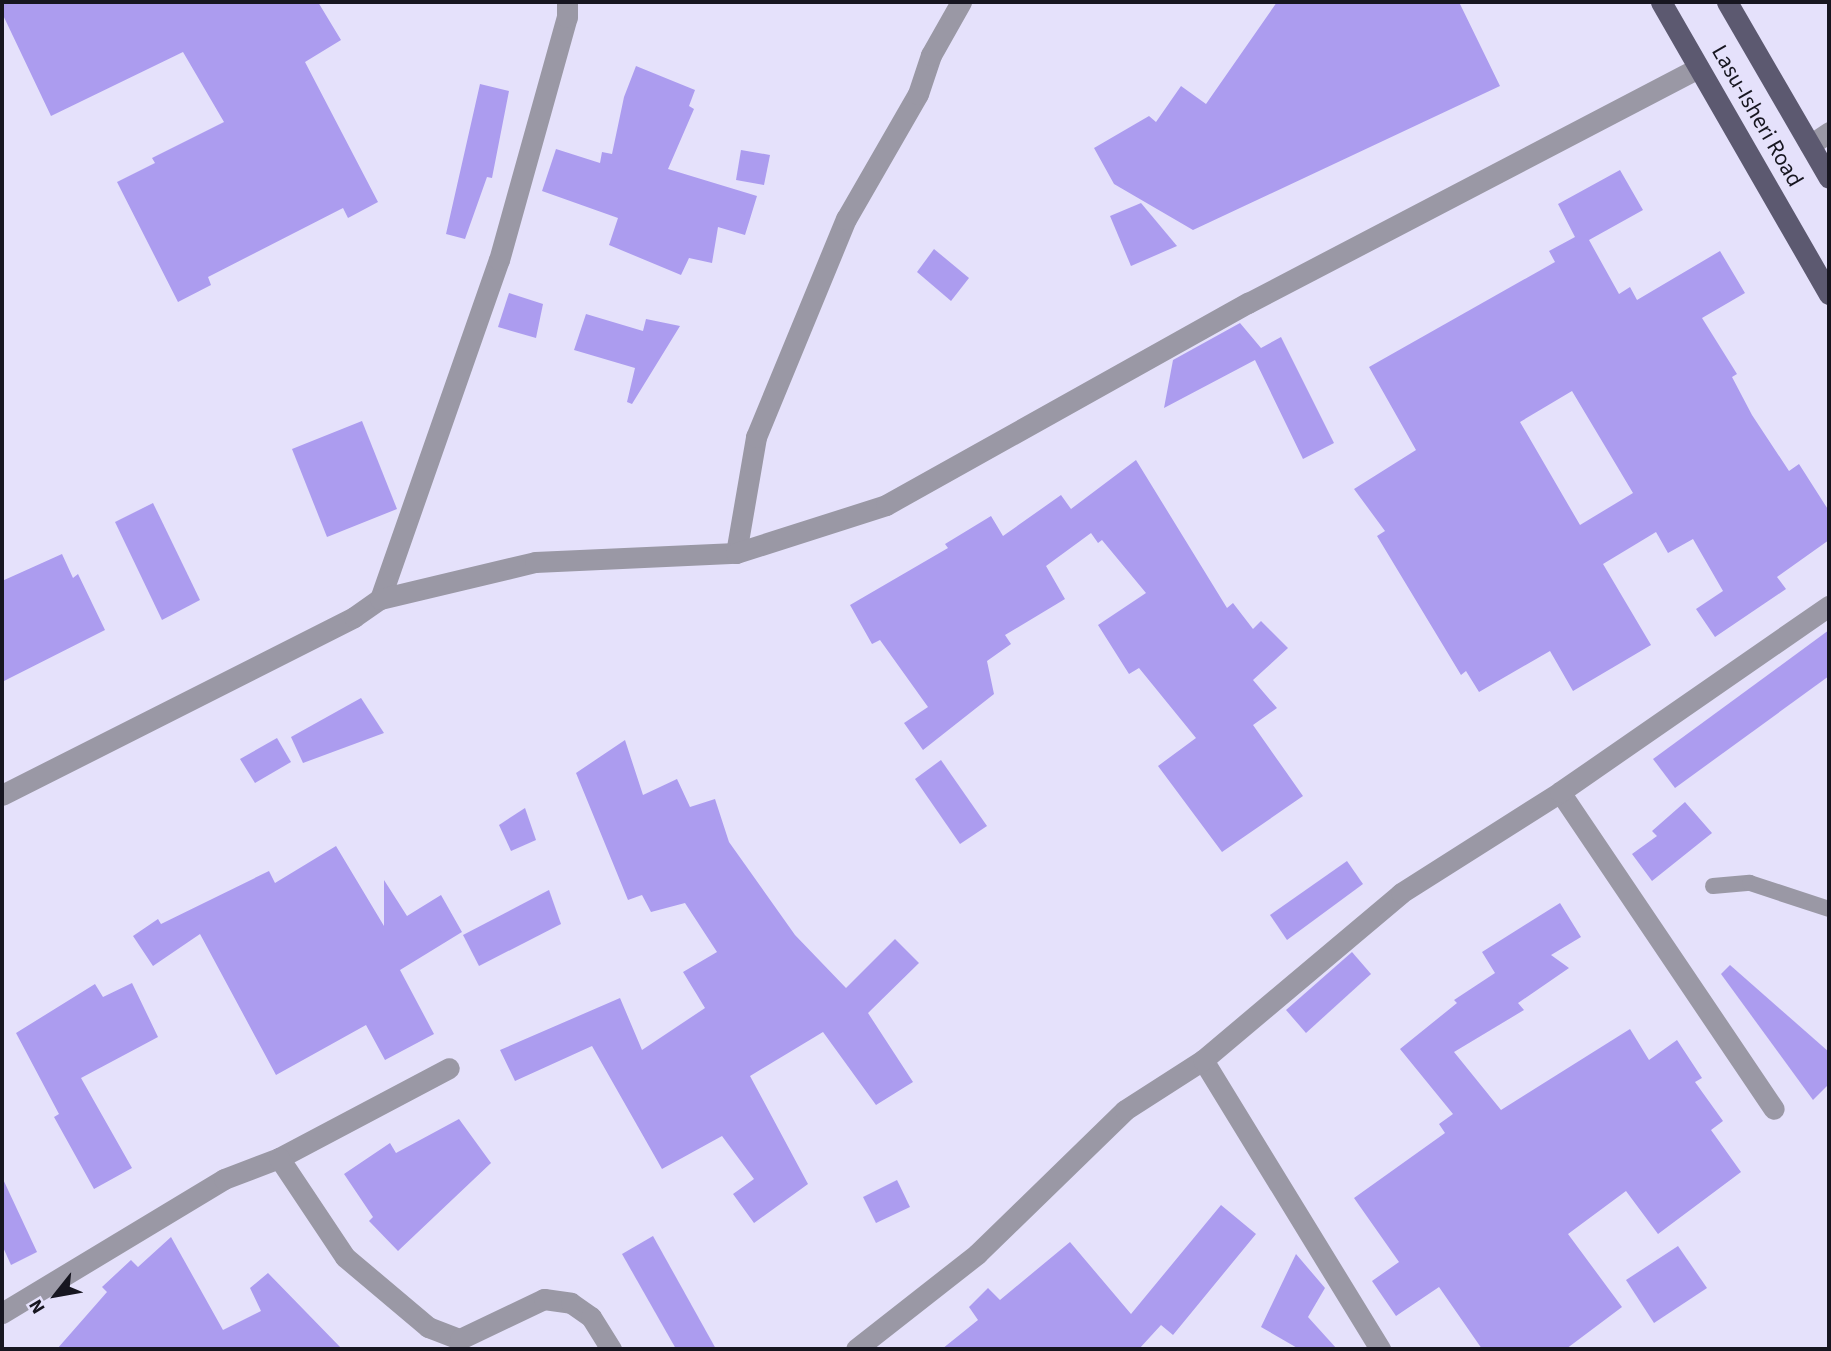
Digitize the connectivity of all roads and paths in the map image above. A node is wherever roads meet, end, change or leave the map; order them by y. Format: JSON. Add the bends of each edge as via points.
{"nodes":[{"id":1,"x":567,"y":2,"type":"edge"},
{"id":2,"x":961,"y":2,"type":"edge"},
{"id":3,"x":1661,"y":2,"type":"edge"},
{"id":4,"x":1727,"y":2,"type":"edge"},
{"id":5,"x":1698,"y":68,"type":"junction"},
{"id":6,"x":1829,"y":132,"type":"edge"},
{"id":7,"x":1810,"y":145,"type":"junction"},
{"id":8,"x":1829,"y":178,"type":"edge"},
{"id":9,"x":1829,"y":293,"type":"edge"},
{"id":10,"x":736,"y":553,"type":"junction"},
{"id":11,"x":380,"y":599,"type":"junction"},
{"id":12,"x":1829,"y":606,"type":"edge"},
{"id":13,"x":1560,"y":792,"type":"junction"},
{"id":14,"x":2,"y":795,"type":"edge"},
{"id":15,"x":1713,"y":886,"type":"dead end"},
{"id":16,"x":1829,"y":909,"type":"edge"},
{"id":17,"x":1203,"y":1060,"type":"junction"},
{"id":18,"x":449,"y":1068,"type":"dead end"},
{"id":19,"x":1774,"y":1109,"type":"dead end"},
{"id":20,"x":279,"y":1158,"type":"junction"},
{"id":21,"x":2,"y":1313,"type":"edge"},
{"id":22,"x":611,"y":1349,"type":"edge"},
{"id":23,"x":856,"y":1349,"type":"edge"},
{"id":24,"x":1380,"y":1349,"type":"edge"}],
"edges":[{"from":1,"to":11,"type":"street","via":[[567,17],[499,260]]},
{"from":2,"to":10,"type":"street","via":[[931,55],[918,94],[846,219],[756,437]]},
{"from":3,"to":5,"type":"main road","name":"Lasu-Isheri Road"},
{"from":4,"to":7,"type":"main road","name":"Lasu-Isheri Road"},
{"from":5,"to":9,"type":"main road","name":"Lasu-Isheri Road"},
{"from":5,"to":10,"type":"street","via":[[1248,303],[886,505]]},
{"from":6,"to":7,"type":"street"},
{"from":7,"to":8,"type":"main road","name":"Lasu-Isheri Road"},
{"from":10,"to":11,"type":"street","via":[[535,562]]},
{"from":11,"to":14,"type":"street","via":[[354,617]]},
{"from":12,"to":13,"type":"street"},
{"from":13,"to":17,"type":"street","via":[[1401,893]]},
{"from":13,"to":19,"type":"street"},
{"from":15,"to":16,"type":"lane","via":[[1750,883]]},
{"from":17,"to":23,"type":"street","via":[[1125,1110],[977,1254]]},
{"from":17,"to":24,"type":"street"},
{"from":18,"to":20,"type":"street"},
{"from":20,"to":21,"type":"street","via":[[224,1179]]},
{"from":20,"to":22,"type":"street","via":[[345,1257],[428,1327],[460,1339],[544,1298],[571,1303],[591,1317]]}]}
